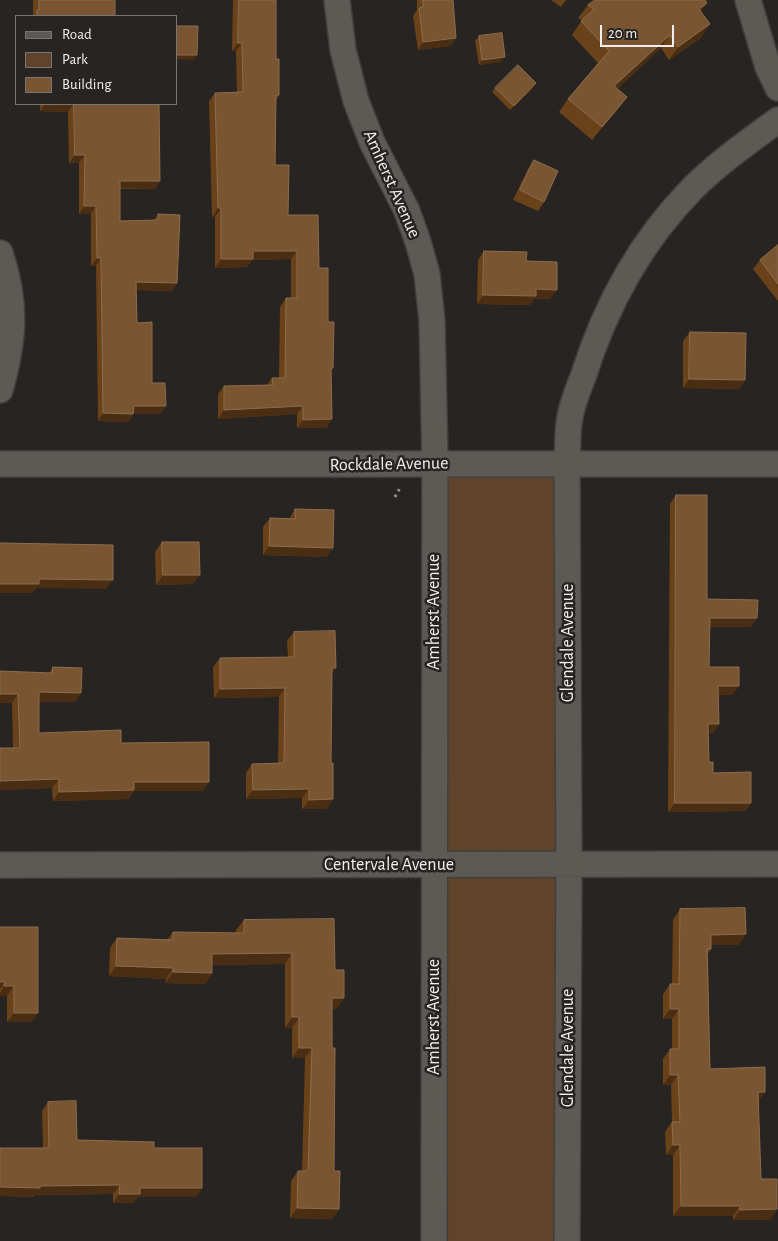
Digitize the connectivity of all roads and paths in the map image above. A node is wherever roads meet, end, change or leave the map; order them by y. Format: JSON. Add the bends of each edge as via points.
{"nodes":[{"id":1,"x":337,"y":0,"type":"edge"},
{"id":2,"x":748,"y":0,"type":"edge"},
{"id":3,"x":778,"y":88,"type":"edge"},
{"id":4,"x":778,"y":120,"type":"edge"},
{"id":5,"x":0,"y":253,"type":"edge"},
{"id":6,"x":0,"y":390,"type":"edge"},
{"id":7,"x":567,"y":462,"type":"junction"},
{"id":8,"x":435,"y":463,"type":"junction"},
{"id":9,"x":0,"y":464,"type":"edge"},
{"id":10,"x":778,"y":464,"type":"edge"},
{"id":11,"x":569,"y":864,"type":"junction"},
{"id":12,"x":778,"y":864,"type":"edge"},
{"id":13,"x":0,"y":865,"type":"edge"},
{"id":14,"x":433,"y":865,"type":"junction"},
{"id":15,"x":434,"y":1241,"type":"edge"},
{"id":16,"x":567,"y":1241,"type":"edge"}],
"edges":[{"from":1,"to":8,"type":"street","name":"Amherst Avenue","via":[[343,50],[356,101],[372,142],[407,211],[427,274],[432,321]]},
{"from":2,"to":3,"type":"street","via":[[768,67]]},
{"from":4,"to":7,"type":"street","name":"Glendale Avenue","via":[[724,159],[692,189],[632,265],[609,308],[589,357],[570,417]]},
{"from":5,"to":6,"type":"street","via":[[14,320],[10,356]]},
{"from":7,"to":8,"type":"street","name":"Rockdale Avenue"},
{"from":7,"to":10,"type":"street","name":"Rockdale Avenue"},
{"from":7,"to":11,"type":"street","name":"Glendale Avenue"},
{"from":8,"to":9,"type":"street","name":"Rockdale Avenue"},
{"from":8,"to":14,"type":"street","name":"Amherst Avenue"},
{"from":11,"to":12,"type":"street","name":"Centervale Avenue"},
{"from":11,"to":14,"type":"street","name":"Centervale Avenue"},
{"from":11,"to":16,"type":"street","name":"Glendale Avenue"},
{"from":13,"to":14,"type":"street","name":"Centervale Avenue"},
{"from":14,"to":15,"type":"street","name":"Amherst Avenue"}]}
